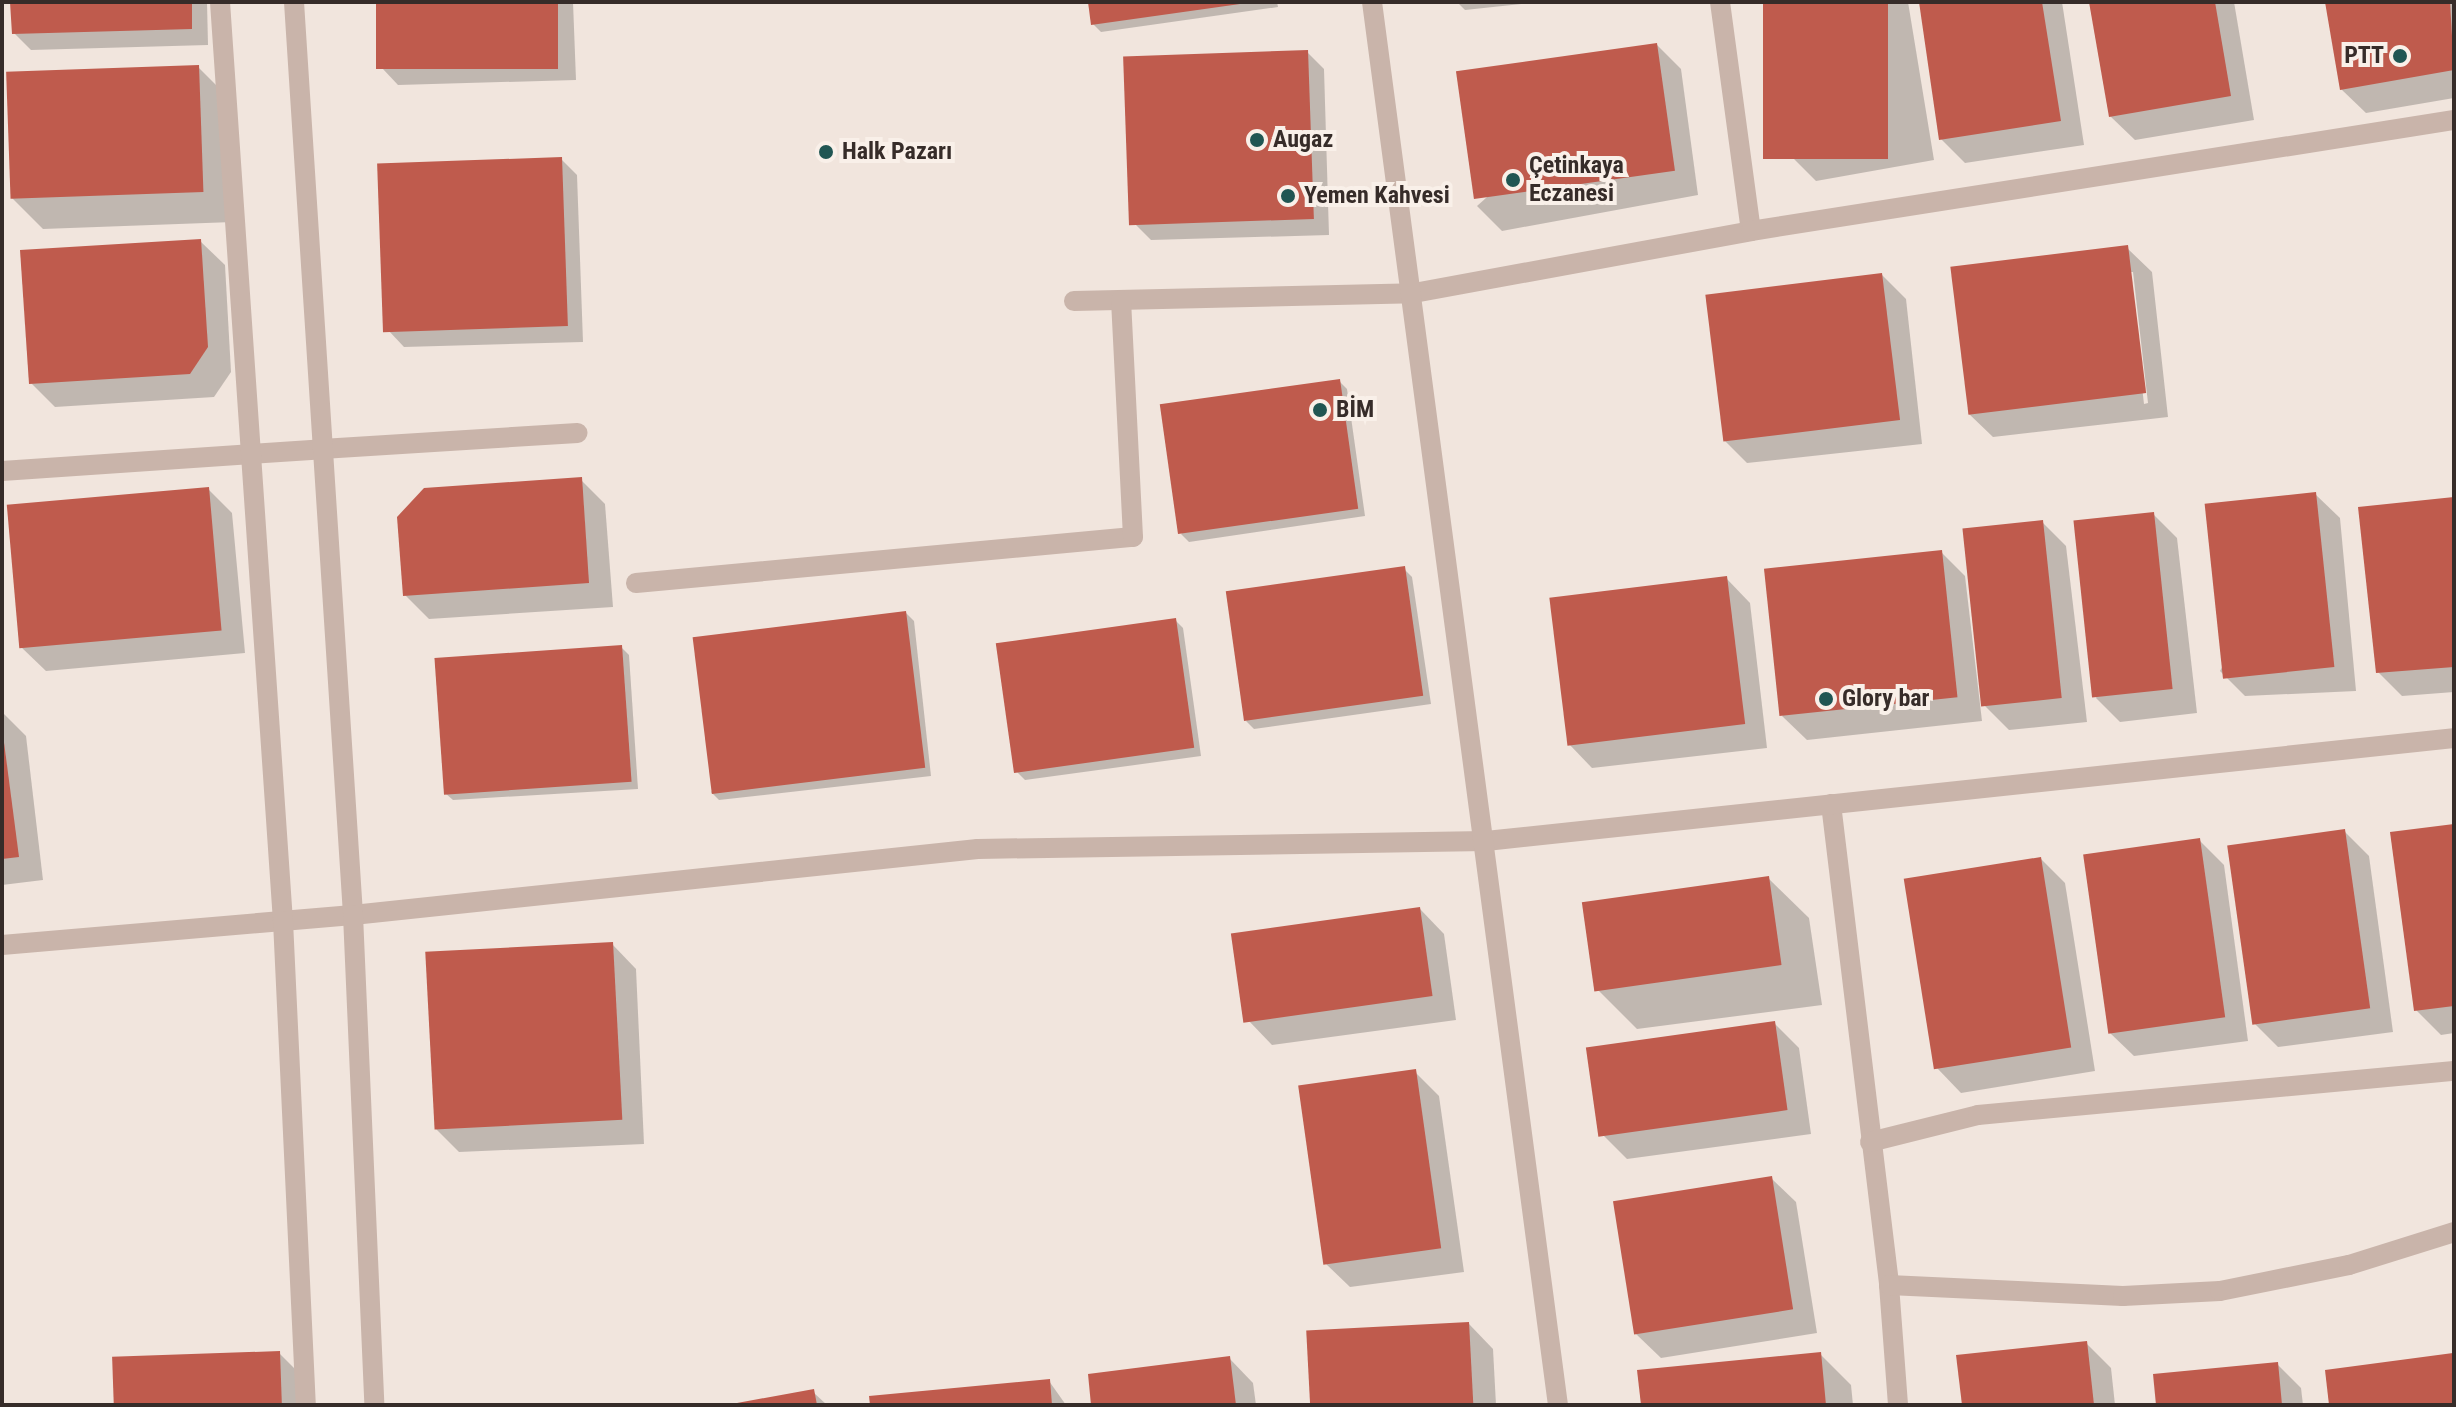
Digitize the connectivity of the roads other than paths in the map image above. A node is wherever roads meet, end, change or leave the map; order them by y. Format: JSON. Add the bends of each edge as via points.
{"nodes":[{"id":1,"x":220,"y":2,"type":"edge"},
{"id":2,"x":294,"y":2,"type":"edge"},
{"id":3,"x":1372,"y":2,"type":"edge"},
{"id":4,"x":1720,"y":2,"type":"edge"},
{"id":5,"x":2454,"y":120,"type":"edge"},
{"id":6,"x":1751,"y":231,"type":"junction"},
{"id":7,"x":1414,"y":293,"type":"junction"},
{"id":8,"x":1121,"y":300,"type":"junction"},
{"id":9,"x":1074,"y":301,"type":"dead end"},
{"id":10,"x":577,"y":433,"type":"dead end"},
{"id":11,"x":322,"y":449,"type":"junction"},
{"id":12,"x":248,"y":454,"type":"junction"},
{"id":13,"x":2,"y":471,"type":"edge"},
{"id":14,"x":636,"y":583,"type":"dead end"},
{"id":15,"x":2454,"y":738,"type":"edge"},
{"id":16,"x":1831,"y":804,"type":"junction"},
{"id":17,"x":1486,"y":841,"type":"junction"},
{"id":18,"x":353,"y":915,"type":"junction"},
{"id":19,"x":283,"y":921,"type":"junction"},
{"id":20,"x":2,"y":945,"type":"edge"},
{"id":21,"x":2454,"y":1071,"type":"edge"},
{"id":22,"x":1870,"y":1142,"type":"junction"},
{"id":23,"x":2454,"y":1232,"type":"edge"},
{"id":24,"x":1889,"y":1285,"type":"junction"},
{"id":25,"x":306,"y":1405,"type":"edge"},
{"id":26,"x":374,"y":1405,"type":"edge"},
{"id":27,"x":1558,"y":1405,"type":"edge"},
{"id":28,"x":1898,"y":1405,"type":"edge"}],
"edges":[{"from":1,"to":12,"type":"street"},
{"from":2,"to":11,"type":"street"},
{"from":3,"to":7,"type":"street"},
{"from":4,"to":6,"type":"street"},
{"from":5,"to":6,"type":"street"},
{"from":6,"to":7,"type":"street"},
{"from":7,"to":8,"type":"street"},
{"from":7,"to":17,"type":"street"},
{"from":8,"to":9,"type":"street"},
{"from":8,"to":14,"type":"street","via":[[1133,537]]},
{"from":10,"to":11,"type":"street"},
{"from":11,"to":12,"type":"street"},
{"from":11,"to":18,"type":"street"},
{"from":12,"to":13,"type":"street"},
{"from":12,"to":19,"type":"street"},
{"from":15,"to":16,"type":"street"},
{"from":16,"to":17,"type":"street"},
{"from":16,"to":22,"type":"street"},
{"from":17,"to":18,"type":"street","via":[[978,849]]},
{"from":17,"to":27,"type":"street"},
{"from":18,"to":19,"type":"street"},
{"from":18,"to":26,"type":"street"},
{"from":19,"to":20,"type":"street"},
{"from":19,"to":25,"type":"street"},
{"from":21,"to":22,"type":"street","via":[[1978,1115]]},
{"from":22,"to":24,"type":"street"},
{"from":23,"to":24,"type":"street","via":[[2349,1265],[2220,1291],[2123,1296]]},
{"from":24,"to":28,"type":"street"}]}
